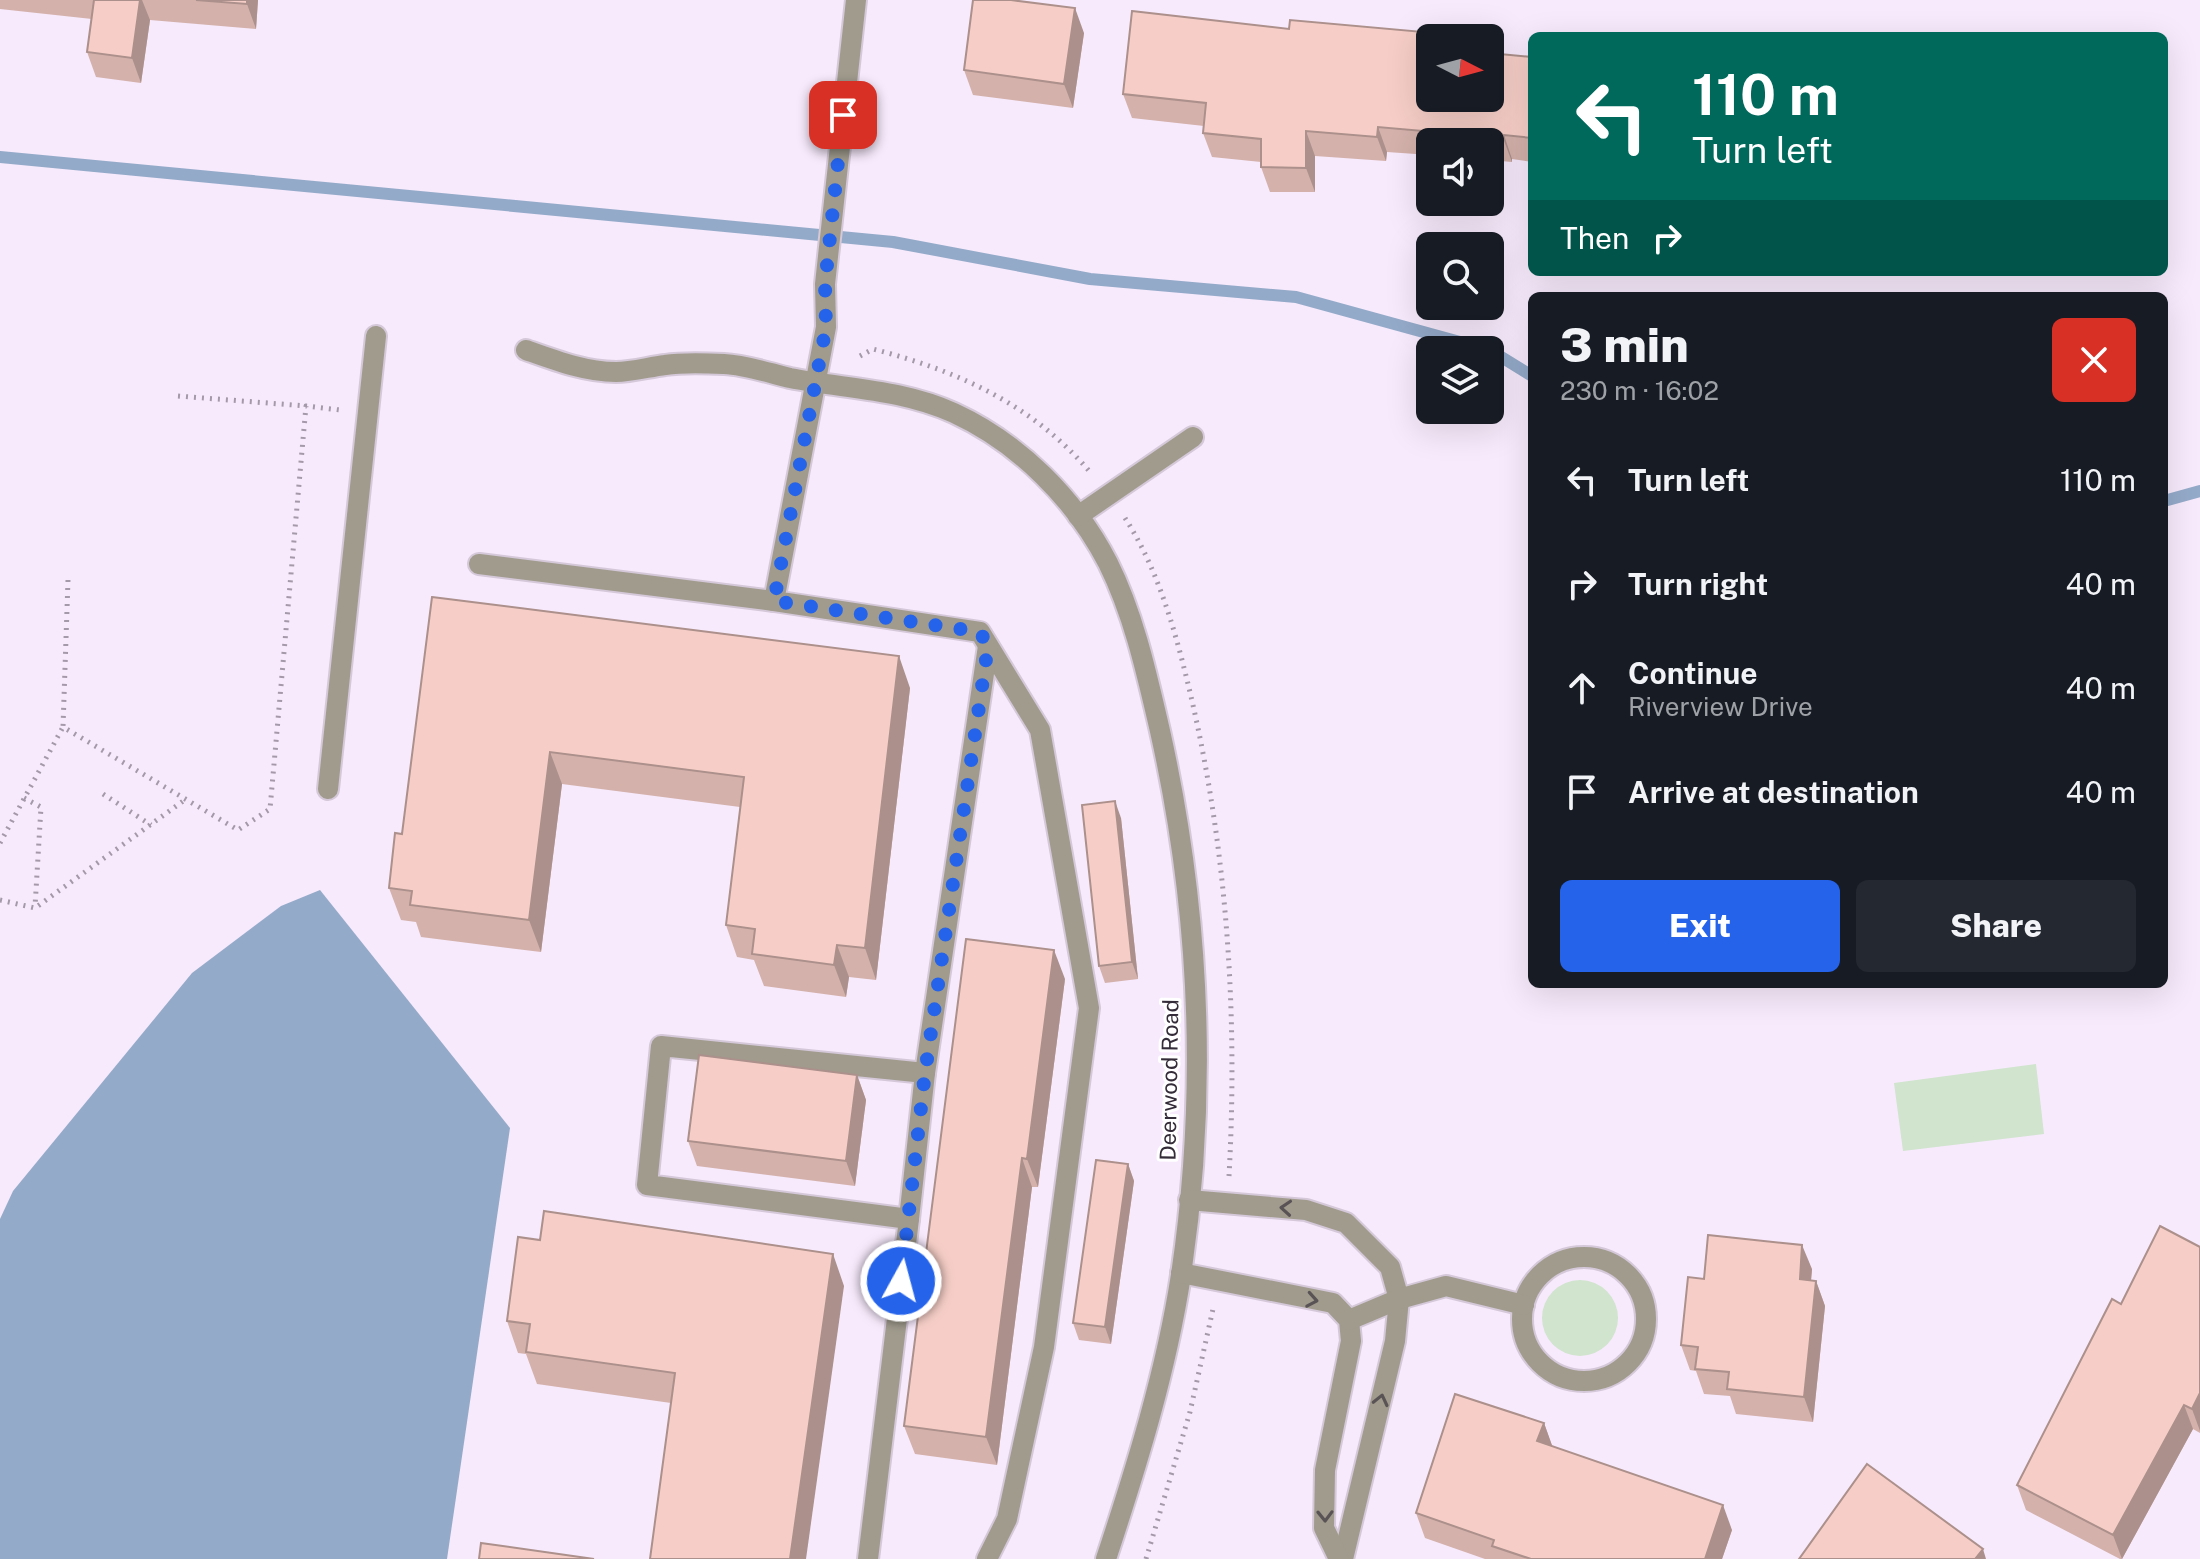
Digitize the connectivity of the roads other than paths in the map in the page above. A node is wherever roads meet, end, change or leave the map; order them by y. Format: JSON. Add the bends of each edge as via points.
{"nodes":[{"id":1,"x":856,"y":0,"type":"edge"},
{"id":2,"x":376,"y":336,"type":"dead end"},
{"id":3,"x":526,"y":350,"type":"dead end"},
{"id":4,"x":817,"y":380,"type":"junction"},
{"id":5,"x":1193,"y":437,"type":"dead end"},
{"id":6,"x":1078,"y":516,"type":"junction"},
{"id":7,"x":479,"y":564,"type":"dead end"},
{"id":8,"x":774,"y":601,"type":"junction"},
{"id":9,"x":988,"y":646,"type":"junction"},
{"id":10,"x":328,"y":789,"type":"dead end"},
{"id":11,"x":925,"y":1073,"type":"junction"},
{"id":12,"x":1189,"y":1200,"type":"junction"},
{"id":13,"x":909,"y":1219,"type":"junction"},
{"id":14,"x":1181,"y":1273,"type":"junction"},
{"id":15,"x":1399,"y":1299,"type":"junction"},
{"id":16,"x":1524,"y":1305,"type":"junction"},
{"id":17,"x":1349,"y":1320,"type":"junction"},
{"id":18,"x":868,"y":1559,"type":"edge"},
{"id":19,"x":987,"y":1559,"type":"edge"},
{"id":20,"x":1106,"y":1559,"type":"edge"},
{"id":21,"x":1341,"y":1559,"type":"edge"}],
"edges":[{"from":1,"to":4,"type":"street"},
{"from":2,"to":10,"type":"street"},
{"from":3,"to":4,"type":"street","name":"Deerwood Road","via":[[615,372],[670,364],[729,364]]},
{"from":4,"to":6,"type":"street","name":"Deerwood Road","via":[[903,394],[955,414],[1001,439],[1045,477]]},
{"from":4,"to":8,"type":"street"},
{"from":5,"to":6,"type":"street"},
{"from":6,"to":12,"type":"street","name":"Deerwood Road","via":[[1108,563],[1129,616],[1174,794],[1198,1030]]},
{"from":7,"to":8,"type":"street"},
{"from":8,"to":9,"type":"street","via":[[980,632]]},
{"from":9,"to":11,"type":"street"},
{"from":9,"to":19,"type":"street","via":[[1040,730],[1089,1008],[1044,1347],[1007,1519]]},
{"from":11,"to":13,"type":"street"},
{"from":11,"to":13,"type":"street","via":[[661,1046],[647,1185]]},
{"from":12,"to":14,"type":"street","name":"Deerwood Road"},
{"from":15,"to":12,"type":"street","one_way":true,"via":[[1390,1267],[1346,1223],[1306,1210]]},
{"from":13,"to":18,"type":"street"},
{"from":14,"to":17,"type":"street","one_way":true,"via":[[1333,1303]]},
{"from":14,"to":20,"type":"street","name":"Deerwood Road","via":[[1166,1360]]},
{"from":15,"to":16,"type":"street","via":[[1446,1286]]},
{"from":15,"to":17,"type":"street"},
{"from":21,"to":15,"type":"street","one_way":true,"via":[[1395,1341]]},
{"from":16,"to":16,"type":"street","via":[[1527,1345],[1556,1375],[1575,1381],[1615,1373],[1631,1360],[1646,1322],[1635,1283],[1621,1269],[1582,1256],[1545,1271],[1531,1286]]},
{"from":17,"to":21,"type":"street","one_way":true,"via":[[1351,1341],[1325,1470],[1324,1528]]}]}
